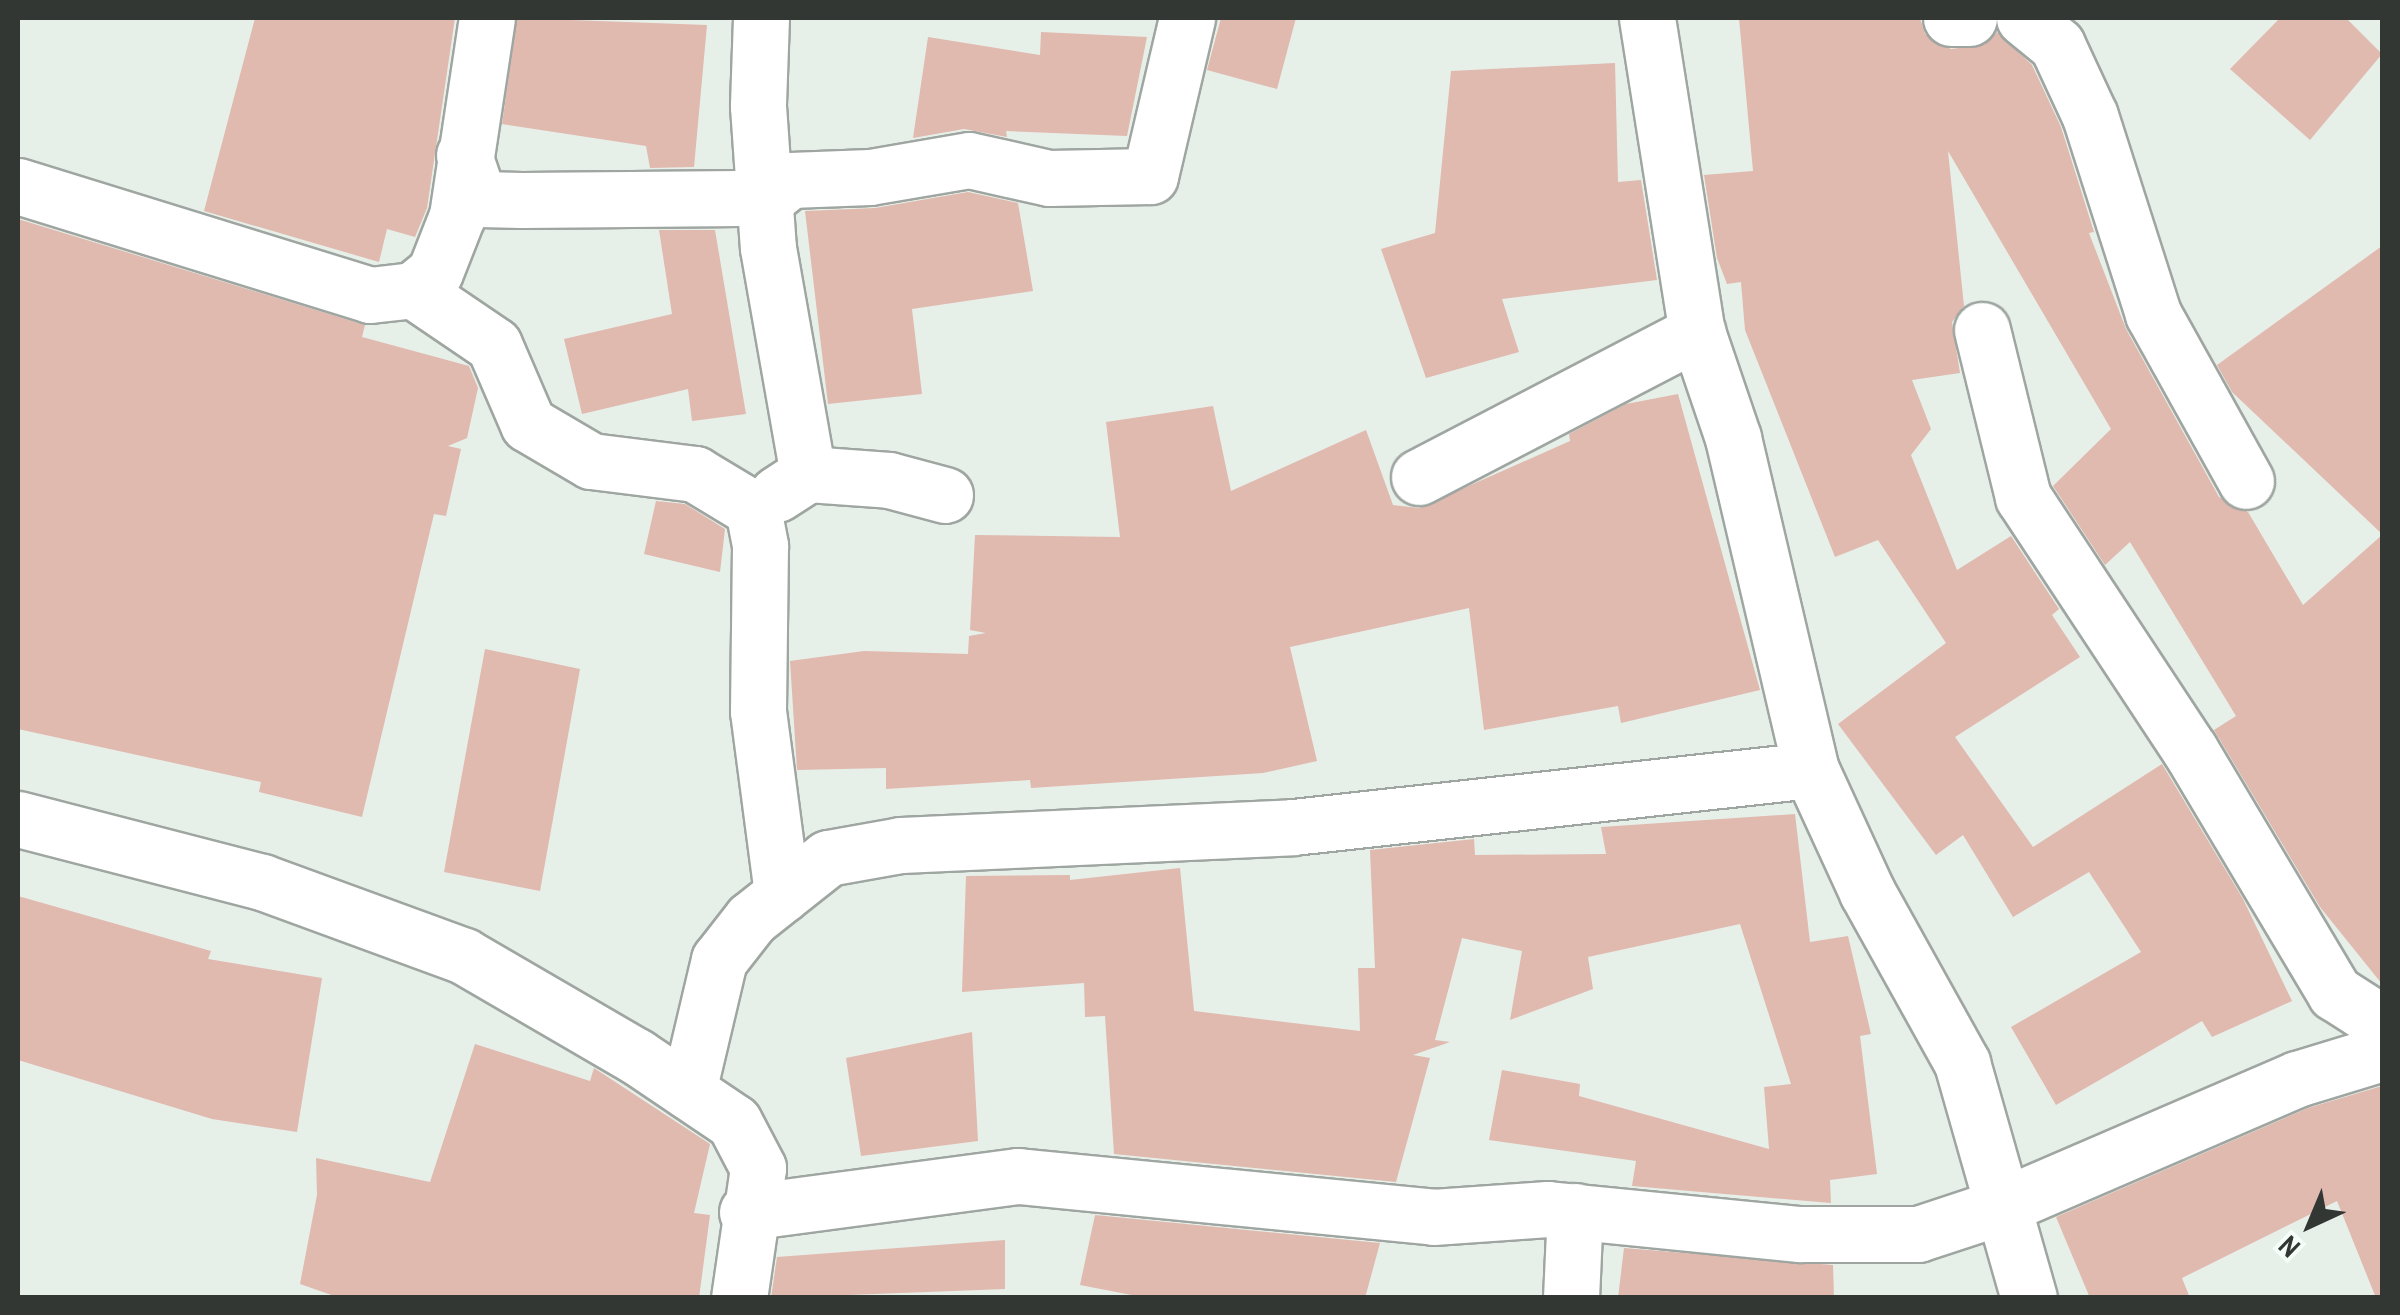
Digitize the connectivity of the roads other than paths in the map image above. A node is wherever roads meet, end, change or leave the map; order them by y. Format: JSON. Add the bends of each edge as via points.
{"nodes":[{"id":1,"x":487,"y":18,"type":"edge"},
{"id":2,"x":761,"y":18,"type":"edge"},
{"id":3,"x":1187,"y":18,"type":"edge"},
{"id":4,"x":1648,"y":18,"type":"edge"},
{"id":5,"x":1951,"y":18,"type":"edge"},
{"id":6,"x":1969,"y":18,"type":"edge"},
{"id":7,"x":2024,"y":18,"type":"edge"},
{"id":8,"x":464,"y":155,"type":"junction"},
{"id":9,"x":18,"y":186,"type":"edge"},
{"id":10,"x":767,"y":198,"type":"junction"},
{"id":11,"x":413,"y":290,"type":"junction"},
{"id":12,"x":1982,"y":330,"type":"dead end"},
{"id":13,"x":1697,"y":332,"type":"junction"},
{"id":14,"x":808,"y":474,"type":"junction"},
{"id":15,"x":1419,"y":478,"type":"dead end"},
{"id":16,"x":2246,"y":482,"type":"dead end"},
{"id":17,"x":945,"y":495,"type":"dead end"},
{"id":18,"x":753,"y":509,"type":"junction"},
{"id":19,"x":1811,"y":770,"type":"junction"},
{"id":20,"x":18,"y":819,"type":"edge"},
{"id":21,"x":782,"y":894,"type":"junction"},
{"id":22,"x":2382,"y":1022,"type":"edge"},
{"id":23,"x":2382,"y":1053,"type":"edge"},
{"id":24,"x":688,"y":1091,"type":"junction"},
{"id":25,"x":2000,"y":1207,"type":"junction"},
{"id":26,"x":1575,"y":1211,"type":"junction"},
{"id":27,"x":747,"y":1212,"type":"junction"},
{"id":28,"x":739,"y":1298,"type":"edge"},
{"id":29,"x":1571,"y":1298,"type":"edge"},
{"id":30,"x":2028,"y":1298,"type":"edge"}],
"edges":[{"from":1,"to":8,"type":"street"},
{"from":2,"to":10,"type":"street","via":[[758,106]]},
{"from":3,"to":10,"type":"street","via":[[1150,176],[1049,178],[969,160],[790,180]]},
{"from":4,"to":13,"type":"street"},
{"from":5,"to":6,"type":"street"},
{"from":7,"to":16,"type":"street","via":[[2057,45],[2090,116],[2153,314]]},
{"from":8,"to":10,"type":"street","via":[[479,198]]},
{"from":8,"to":11,"type":"street","via":[[457,216],[435,272]]},
{"from":9,"to":11,"type":"street","via":[[370,294]]},
{"from":10,"to":14,"type":"street","via":[[768,248]]},
{"from":11,"to":18,"type":"street","via":[[494,344],[528,424],[591,461],[695,474]]},
{"from":12,"to":22,"type":"street","via":[[2023,497],[2190,750],[2336,993]]},
{"from":13,"to":15,"type":"street"},
{"from":13,"to":19,"type":"street","via":[[1733,438]]},
{"from":14,"to":17,"type":"street","via":[[889,480]]},
{"from":14,"to":18,"type":"street"},
{"from":18,"to":21,"type":"street","via":[[760,546],[758,711]]},
{"from":19,"to":21,"type":"street","via":[[1293,828],[901,845],[828,858]]},
{"from":19,"to":25,"type":"street","via":[[1867,892],[1962,1063]]},
{"from":20,"to":24,"type":"street","via":[[262,882],[464,956]]},
{"from":21,"to":24,"type":"street","via":[[719,960]]},
{"from":23,"to":25,"type":"street","via":[[2296,1079]]},
{"from":24,"to":27,"type":"street","via":[[734,1122],[758,1168]]},
{"from":25,"to":26,"type":"street","via":[[1918,1234],[1800,1234]]},
{"from":25,"to":30,"type":"street"},
{"from":26,"to":27,"type":"street","via":[[1433,1217],[1018,1176]]},
{"from":26,"to":29,"type":"street"},
{"from":27,"to":28,"type":"street"}]}
